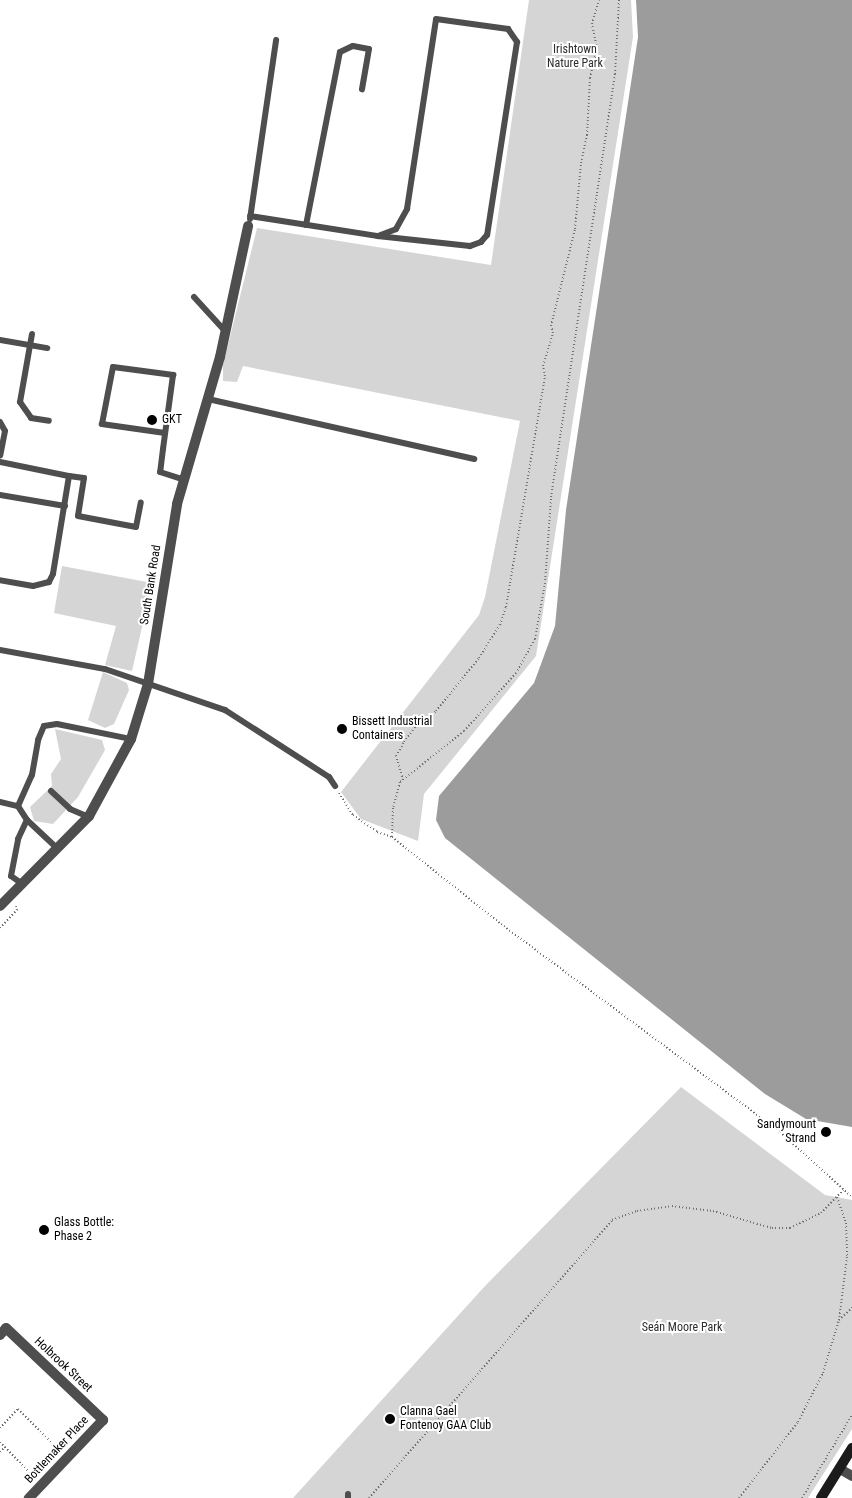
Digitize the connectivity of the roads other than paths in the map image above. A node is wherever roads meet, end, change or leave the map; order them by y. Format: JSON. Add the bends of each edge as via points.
{"nodes":[{"id":1,"x":276,"y":40,"type":"dead end"},
{"id":2,"x":362,"y":89,"type":"dead end"},
{"id":3,"x":249,"y":221,"type":"junction"},
{"id":4,"x":306,"y":225,"type":"junction"},
{"id":5,"x":378,"y":236,"type":"junction"},
{"id":6,"x":194,"y":297,"type":"dead end"},
{"id":7,"x":226,"y":332,"type":"junction"},
{"id":8,"x":32,"y":334,"type":"dead end"},
{"id":9,"x":0,"y":340,"type":"edge"},
{"id":10,"x":30,"y":346,"type":"junction"},
{"id":11,"x":47,"y":348,"type":"dead end"},
{"id":12,"x":208,"y":399,"type":"junction"},
{"id":13,"x":49,"y":421,"type":"dead end"},
{"id":14,"x":0,"y":422,"type":"edge"},
{"id":15,"x":165,"y":433,"type":"junction"},
{"id":16,"x":0,"y":456,"type":"edge"},
{"id":17,"x":474,"y":458,"type":"dead end"},
{"id":18,"x":0,"y":462,"type":"edge"},
{"id":19,"x":69,"y":476,"type":"junction"},
{"id":20,"x":184,"y":480,"type":"junction"},
{"id":21,"x":0,"y":495,"type":"edge"},
{"id":22,"x":141,"y":502,"type":"dead end"},
{"id":23,"x":65,"y":506,"type":"junction"},
{"id":24,"x":0,"y":580,"type":"edge"},
{"id":25,"x":0,"y":650,"type":"edge"},
{"id":26,"x":148,"y":684,"type":"junction"},
{"id":27,"x":131,"y":739,"type":"junction"},
{"id":28,"x":335,"y":786,"type":"road end"},
{"id":29,"x":51,"y":791,"type":"dead end"},
{"id":30,"x":0,"y":802,"type":"edge"},
{"id":31,"x":18,"y":806,"type":"junction"},
{"id":32,"x":89,"y":817,"type":"junction"},
{"id":33,"x":27,"y":820,"type":"junction"},
{"id":34,"x":58,"y":849,"type":"junction"},
{"id":35,"x":21,"y":883,"type":"junction"},
{"id":36,"x":1,"y":903,"type":"edge"},
{"id":37,"x":3,"y":1331,"type":"edge"},
{"id":38,"x":103,"y":1420,"type":"joint"},
{"id":39,"x":852,"y":1448,"type":"edge"},
{"id":40,"x":840,"y":1469,"type":"junction"},
{"id":41,"x":852,"y":1476,"type":"edge"},
{"id":42,"x":29,"y":1498,"type":"edge"},
{"id":43,"x":821,"y":1498,"type":"edge"}],
"edges":[{"from":1,"to":3,"type":"lane"},
{"from":2,"to":4,"type":"lane","via":[[368,49],[353,46],[340,52]]},
{"from":3,"to":4,"type":"lane"},
{"from":3,"to":7,"type":"street","name":"South Bank Road"},
{"from":4,"to":5,"type":"lane"},
{"from":5,"to":5,"type":"lane","via":[[396,229],[407,209],[436,19],[508,29],[517,42],[488,235],[470,246]]},
{"from":6,"to":7,"type":"lane"},
{"from":7,"to":12,"type":"street","name":"South Bank Road"},
{"from":8,"to":10,"type":"lane"},
{"from":9,"to":10,"type":"lane"},
{"from":10,"to":11,"type":"lane"},
{"from":10,"to":13,"type":"lane","via":[[20,402],[31,418]]},
{"from":12,"to":17,"type":"lane"},
{"from":12,"to":20,"type":"street","name":"South Bank Road"},
{"from":14,"to":16,"type":"lane","via":[[4,431]]},
{"from":15,"to":15,"type":"lane","via":[[173,375],[113,367],[102,424]]},
{"from":15,"to":20,"type":"lane","via":[[160,472]]},
{"from":18,"to":19,"type":"lane"},
{"from":19,"to":22,"type":"lane","via":[[84,478],[78,516],[136,527]]},
{"from":19,"to":23,"type":"lane"},
{"from":20,"to":26,"type":"street","name":"South Bank Road","via":[[175,512]]},
{"from":21,"to":23,"type":"lane"},
{"from":23,"to":24,"type":"lane","via":[[49,582],[33,586]]},
{"from":25,"to":26,"type":"lane","via":[[105,669]]},
{"from":26,"to":27,"type":"street","name":"South Bank Road"},
{"from":26,"to":28,"type":"lane","via":[[225,710],[330,777]]},
{"from":27,"to":31,"type":"lane","via":[[56,724],[44,726],[32,775]]},
{"from":27,"to":32,"type":"street","name":"South Bank Road"},
{"from":29,"to":32,"type":"lane","via":[[70,809]]},
{"from":30,"to":31,"type":"lane"},
{"from":31,"to":33,"type":"lane"},
{"from":32,"to":34,"type":"street","name":"South Bank Road"},
{"from":33,"to":34,"type":"lane"},
{"from":33,"to":35,"type":"lane","via":[[18,839],[11,876]]},
{"from":34,"to":35,"type":"street","name":"South Bank Road"},
{"from":35,"to":36,"type":"street","name":"South Bank Road"},
{"from":37,"to":38,"type":"street","name":"Holbrook Street"},
{"from":38,"to":42,"type":"street","name":"Bottlemaker Place"},
{"from":39,"to":40,"type":"main road"},
{"from":40,"to":41,"type":"street"},
{"from":40,"to":43,"type":"main road"}]}
